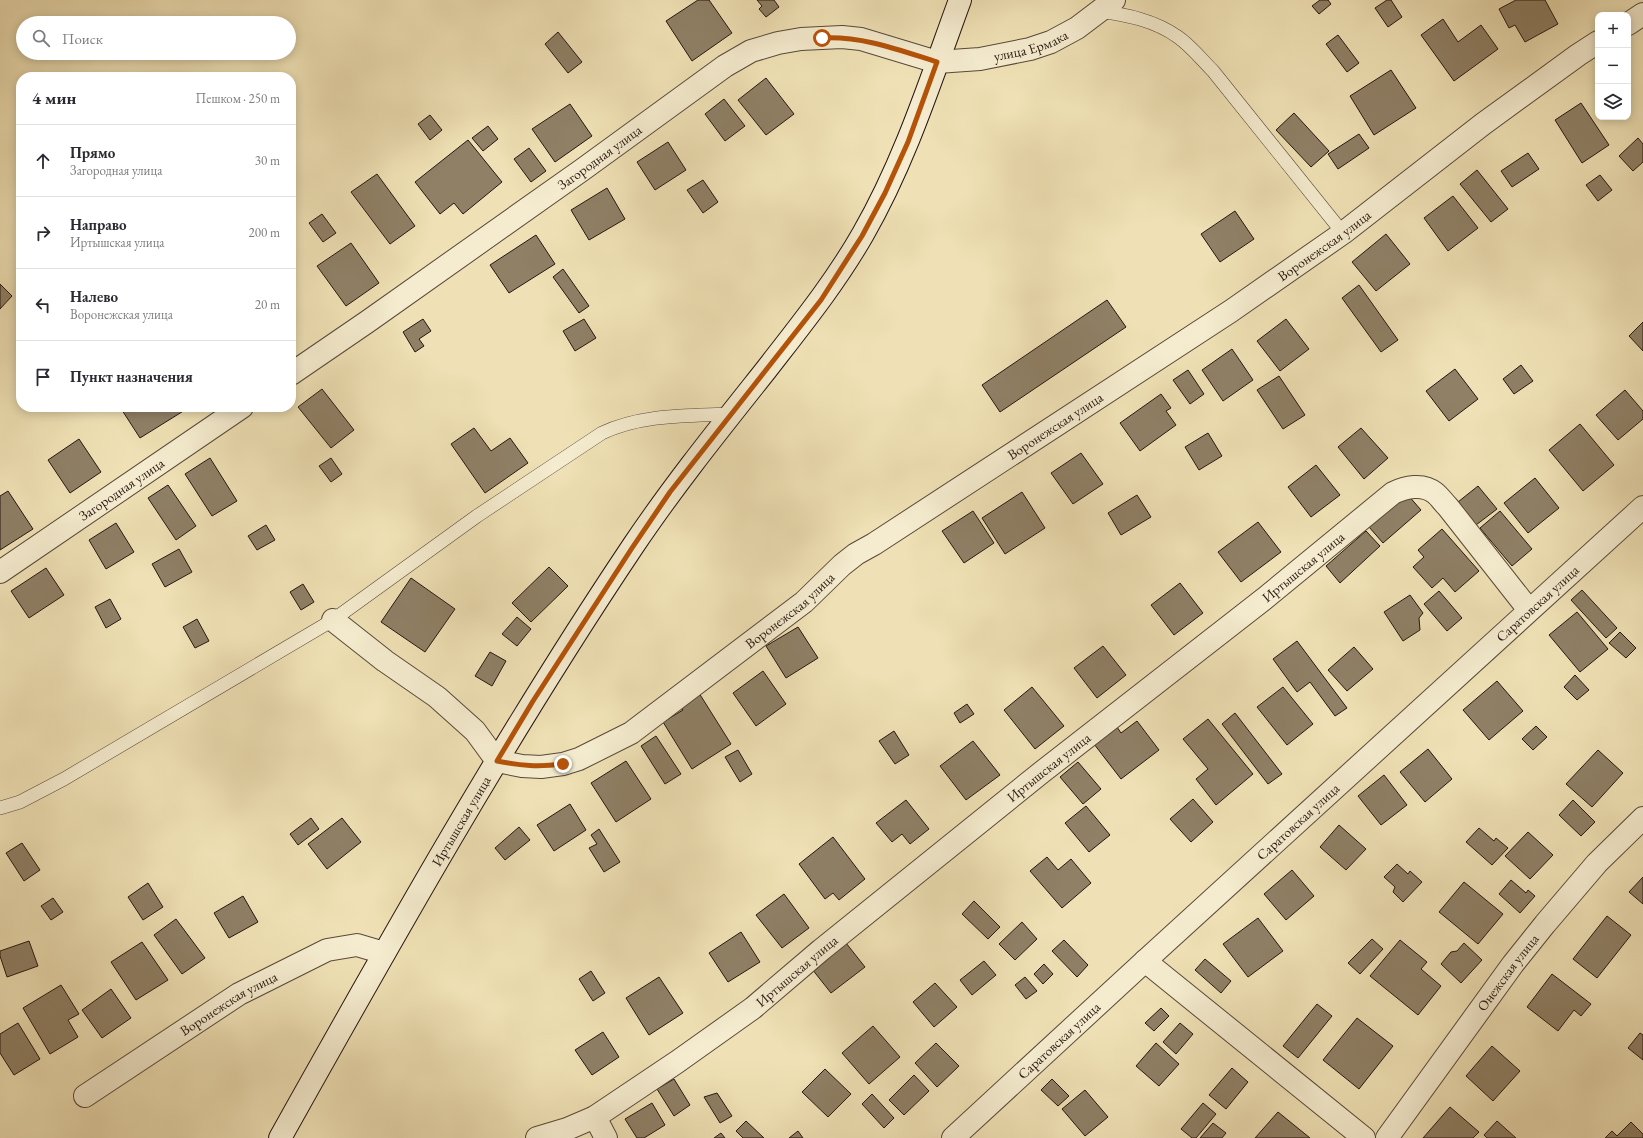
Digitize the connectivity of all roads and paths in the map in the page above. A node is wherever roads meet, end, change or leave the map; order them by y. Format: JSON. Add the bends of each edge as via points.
{"nodes":[{"id":1,"x":960,"y":0,"type":"edge"},
{"id":2,"x":1106,"y":6,"type":"edge"},
{"id":3,"x":1643,"y":14,"type":"edge"},
{"id":4,"x":1631,"y":22,"type":"edge"},
{"id":5,"x":1595,"y":44,"type":"edge"},
{"id":6,"x":937,"y":62,"type":"junction"},
{"id":7,"x":1343,"y":234,"type":"junction"},
{"id":8,"x":296,"y":371,"type":"edge"},
{"id":9,"x":235,"y":412,"type":"edge"},
{"id":10,"x":731,"y":414,"type":"junction"},
{"id":11,"x":1643,"y":507,"type":"edge"},
{"id":12,"x":0,"y":572,"type":"edge"},
{"id":13,"x":1529,"y":610,"type":"junction"},
{"id":14,"x":333,"y":620,"type":"junction"},
{"id":15,"x":497,"y":761,"type":"junction"},
{"id":16,"x":0,"y":808,"type":"edge"},
{"id":17,"x":1643,"y":818,"type":"edge"},
{"id":18,"x":384,"y":953,"type":"junction"},
{"id":19,"x":1145,"y":961,"type":"junction"},
{"id":20,"x":85,"y":1096,"type":"dead end"},
{"id":21,"x":595,"y":1117,"type":"junction"},
{"id":22,"x":280,"y":1138,"type":"edge"},
{"id":23,"x":537,"y":1138,"type":"edge"},
{"id":24,"x":606,"y":1138,"type":"edge"},
{"id":25,"x":953,"y":1138,"type":"edge"},
{"id":26,"x":1364,"y":1138,"type":"edge"},
{"id":27,"x":1387,"y":1138,"type":"edge"}],
"edges":[{"from":1,"to":6,"type":"street","name":"Иртышская улица"},
{"from":2,"to":6,"type":"street","name":"улица Ермака","via":[[1077,28],[1051,42],[1030,49],[980,59]]},
{"from":2,"to":7,"type":"lane","via":[[1147,21],[1178,37],[1191,49],[1213,71]]},
{"from":3,"to":4,"type":"street"},
{"from":5,"to":7,"type":"street","name":"Воронежская улица","via":[[1478,129]]},
{"from":6,"to":8,"type":"street","name":"Загородная улица","via":[[861,39],[842,37],[801,39],[751,51],[725,66],[582,170]]},
{"from":6,"to":10,"type":"street","name":"Иртышская улица","via":[[908,142],[862,236],[821,300]]},
{"from":7,"to":15,"type":"street","name":"Воронежская улица","via":[[1231,311],[856,554],[804,602],[631,732],[579,759],[563,764],[541,767]]},
{"from":9,"to":12,"type":"street","name":"Загородная улица"},
{"from":10,"to":14,"type":"lane","via":[[650,418],[619,425],[602,433],[477,516]]},
{"from":10,"to":15,"type":"street","name":"Иртышская улица","via":[[670,492],[632,548]]},
{"from":11,"to":13,"type":"street","name":"Саратовская улица"},
{"from":13,"to":19,"type":"street","name":"Саратовская улица"},
{"from":13,"to":21,"type":"street","name":"Иртышская улица","via":[[1434,492],[1418,487],[1393,493],[1264,599],[1042,772],[827,945],[753,1008]]},
{"from":14,"to":15,"type":"street","via":[[385,661],[437,697],[475,731]]},
{"from":14,"to":16,"type":"lane","via":[[64,778],[20,802]]},
{"from":15,"to":18,"type":"street","name":"Иртышская улица"},
{"from":17,"to":27,"type":"street","name":"Онежская улица","via":[[1597,863],[1541,930]]},
{"from":18,"to":20,"type":"street","name":"Воронежская улица","via":[[357,944],[327,950],[239,994]]},
{"from":18,"to":22,"type":"street","name":"Иртышская улица"},
{"from":19,"to":25,"type":"street","name":"Саратовская улица"},
{"from":19,"to":26,"type":"street"},
{"from":21,"to":23,"type":"street","name":"Иртышская улица"},
{"from":21,"to":24,"type":"street"}]}
